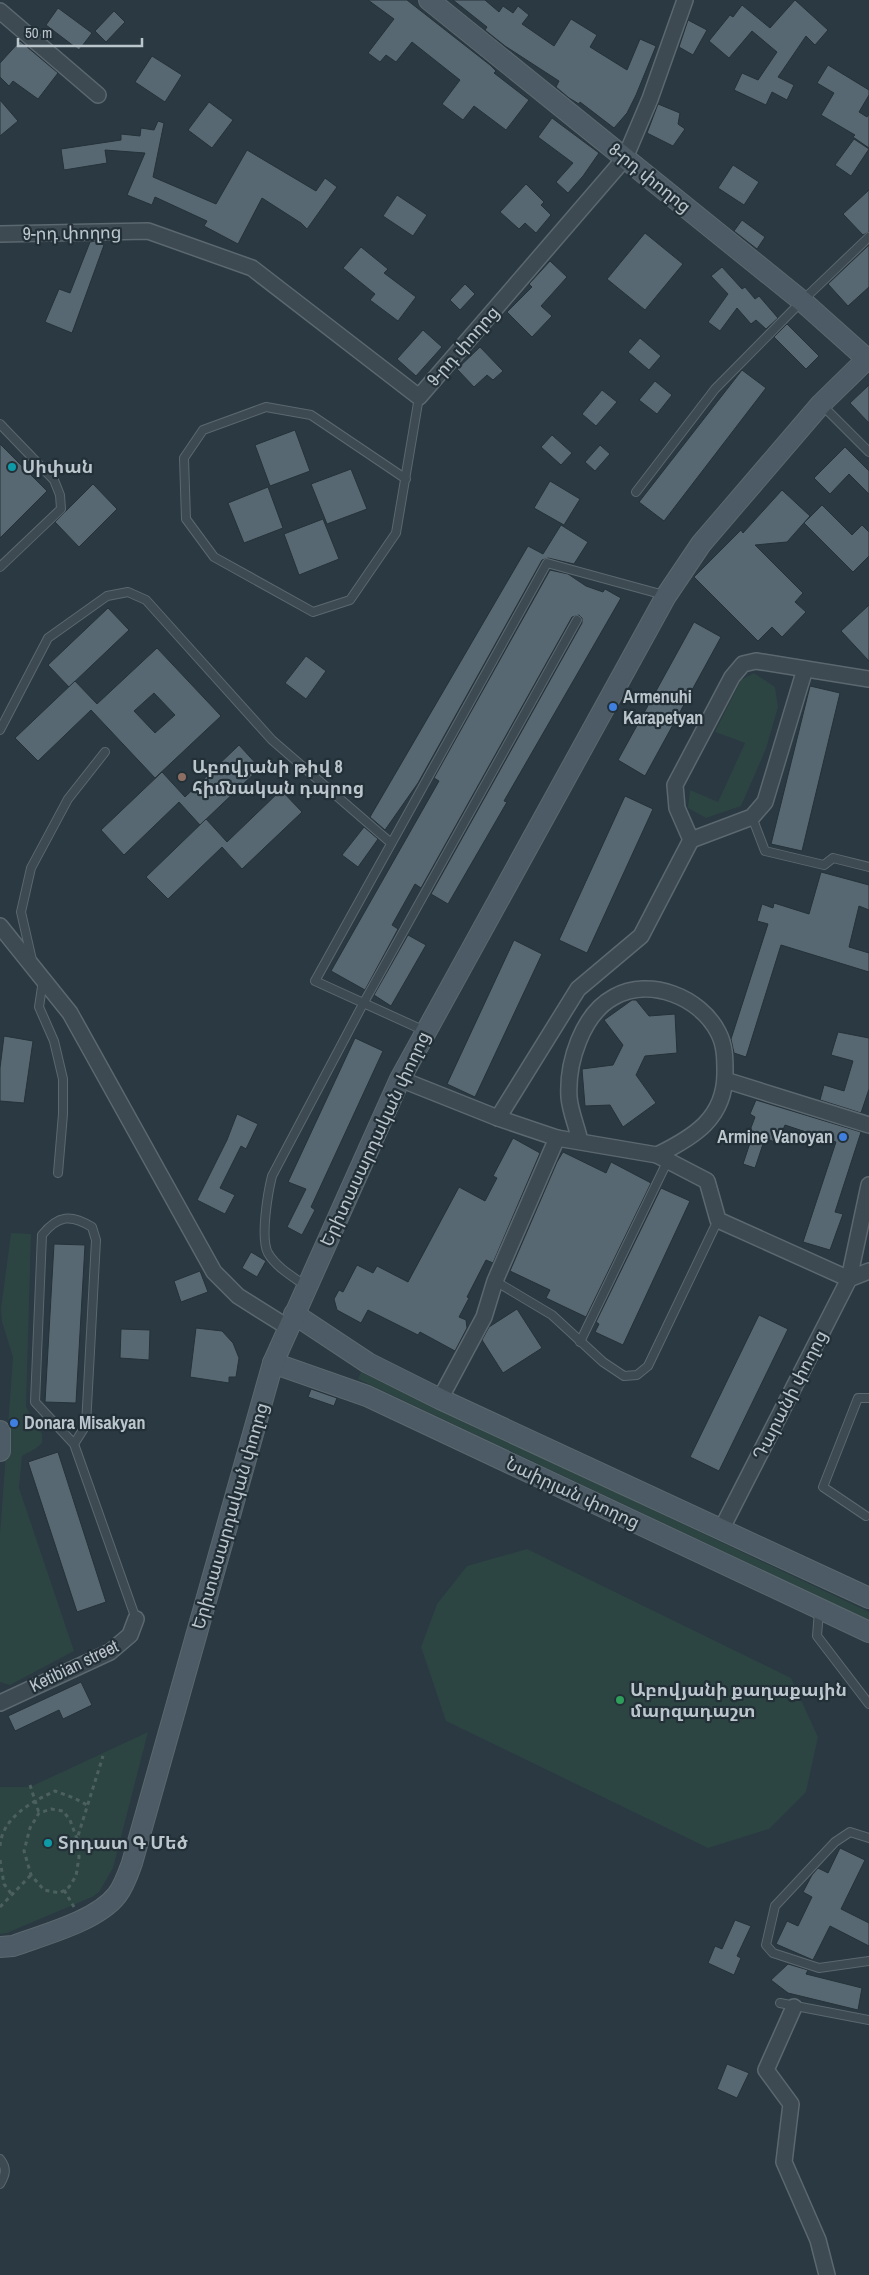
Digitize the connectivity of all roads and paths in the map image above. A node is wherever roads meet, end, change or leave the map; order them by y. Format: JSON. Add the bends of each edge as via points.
{"nodes":[{"id":1,"x":429,"y":0,"type":"edge"},
{"id":2,"x":685,"y":0,"type":"edge"},
{"id":3,"x":0,"y":11,"type":"edge"},
{"id":4,"x":98,"y":95,"type":"dead end"},
{"id":5,"x":624,"y":158,"type":"junction"},
{"id":6,"x":0,"y":234,"type":"edge"},
{"id":7,"x":869,"y":237,"type":"edge"},
{"id":8,"x":802,"y":301,"type":"junction"},
{"id":9,"x":868,"y":358,"type":"edge"},
{"id":10,"x":419,"y":397,"type":"junction"},
{"id":11,"x":821,"y":404,"type":"junction"},
{"id":12,"x":0,"y":424,"type":"edge"},
{"id":13,"x":869,"y":452,"type":"edge"},
{"id":14,"x":406,"y":479,"type":"junction"},
{"id":15,"x":636,"y":492,"type":"dead end"},
{"id":16,"x":0,"y":568,"type":"edge"},
{"id":17,"x":666,"y":596,"type":"junction"},
{"id":18,"x":577,"y":620,"type":"dead end"},
{"id":19,"x":804,"y":669,"type":"junction"},
{"id":20,"x":869,"y":679,"type":"edge"},
{"id":21,"x":0,"y":730,"type":"edge"},
{"id":22,"x":105,"y":752,"type":"dead end"},
{"id":23,"x":752,"y":817,"type":"junction"},
{"id":24,"x":691,"y":840,"type":"junction"},
{"id":25,"x":391,"y":843,"type":"junction"},
{"id":26,"x":869,"y":867,"type":"edge"},
{"id":27,"x":0,"y":926,"type":"edge"},
{"id":28,"x":39,"y":972,"type":"junction"},
{"id":29,"x":363,"y":1004,"type":"junction"},
{"id":30,"x":425,"y":1031,"type":"junction"},
{"id":31,"x":400,"y":1079,"type":"junction"},
{"id":32,"x":725,"y":1080,"type":"junction"},
{"id":33,"x":498,"y":1118,"type":"junction"},
{"id":34,"x":869,"y":1125,"type":"edge"},
{"id":35,"x":557,"y":1138,"type":"junction"},
{"id":36,"x":580,"y":1141,"type":"junction"},
{"id":37,"x":663,"y":1157,"type":"junction"},
{"id":38,"x":58,"y":1173,"type":"dead end"},
{"id":39,"x":869,"y":1185,"type":"edge"},
{"id":40,"x":718,"y":1220,"type":"junction"},
{"id":41,"x":869,"y":1271,"type":"edge"},
{"id":42,"x":849,"y":1279,"type":"junction"},
{"id":43,"x":495,"y":1281,"type":"junction"},
{"id":44,"x":306,"y":1286,"type":"junction"},
{"id":45,"x":291,"y":1321,"type":"junction"},
{"id":46,"x":580,"y":1342,"type":"junction"},
{"id":47,"x":274,"y":1363,"type":"junction"},
{"id":48,"x":869,"y":1398,"type":"edge"},
{"id":49,"x":440,"y":1399,"type":"junction"},
{"id":50,"x":0,"y":1432,"type":"edge"},
{"id":51,"x":74,"y":1444,"type":"junction"},
{"id":52,"x":0,"y":1451,"type":"edge"},
{"id":53,"x":866,"y":1516,"type":"dead end"},
{"id":54,"x":721,"y":1530,"type":"junction"},
{"id":55,"x":869,"y":1598,"type":"edge"},
{"id":56,"x":819,"y":1609,"type":"junction"},
{"id":57,"x":136,"y":1619,"type":"joint"},
{"id":58,"x":869,"y":1632,"type":"edge"},
{"id":59,"x":0,"y":1703,"type":"edge"},
{"id":60,"x":869,"y":1704,"type":"edge"},
{"id":61,"x":103,"y":1756,"type":"dead end"},
{"id":62,"x":30,"y":1785,"type":"dead end"},
{"id":63,"x":34,"y":1800,"type":"junction"},
{"id":64,"x":89,"y":1806,"type":"junction"},
{"id":65,"x":39,"y":1813,"type":"junction"},
{"id":66,"x":869,"y":1838,"type":"edge"},
{"id":67,"x":77,"y":1839,"type":"junction"},
{"id":68,"x":0,"y":1846,"type":"edge"},
{"id":69,"x":0,"y":1860,"type":"edge"},
{"id":70,"x":31,"y":1875,"type":"junction"},
{"id":71,"x":64,"y":1890,"type":"junction"},
{"id":72,"x":12,"y":1895,"type":"junction"},
{"id":73,"x":0,"y":1907,"type":"edge"},
{"id":74,"x":74,"y":1907,"type":"dead end"},
{"id":75,"x":0,"y":1947,"type":"edge"},
{"id":76,"x":869,"y":1960,"type":"edge"},
{"id":77,"x":787,"y":2005,"type":"joint"},
{"id":78,"x":869,"y":2020,"type":"edge"},
{"id":79,"x":0,"y":2159,"type":"edge"},
{"id":80,"x":0,"y":2184,"type":"edge"},
{"id":81,"x":826,"y":2275,"type":"edge"}],
"edges":[{"from":1,"to":5,"type":"street","name":"8-րդ փողոց"},
{"from":2,"to":5,"type":"street","name":"9-րդ փողոց","via":[[650,99]]},
{"from":3,"to":4,"type":"street"},
{"from":5,"to":8,"type":"street","name":"8-րդ փողոց"},
{"from":5,"to":10,"type":"street","name":"9-րդ փողոց"},
{"from":6,"to":10,"type":"street","name":"9-րդ փողոց","via":[[148,232],[252,268]]},
{"from":7,"to":8,"type":"lane"},
{"from":8,"to":9,"type":"street","name":"8-րդ փողոց"},
{"from":8,"to":15,"type":"lane","via":[[715,389]]},
{"from":9,"to":11,"type":"street","name":"Երիտասարդական փողոց"},
{"from":10,"to":14,"type":"lane"},
{"from":11,"to":13,"type":"lane"},
{"from":11,"to":17,"type":"street","name":"Երիտասարդական փողոց","via":[[701,544]]},
{"from":12,"to":16,"type":"lane","via":[[54,480],[61,509]]},
{"from":14,"to":14,"type":"lane","via":[[396,533],[350,600],[313,612],[214,557],[186,519],[184,458],[203,430],[266,407],[312,415]]},
{"from":17,"to":25,"type":"lane","via":[[547,563]]},
{"from":17,"to":30,"type":"street","name":"Երիտասարդական փողոց"},
{"from":18,"to":29,"type":"lane"},
{"from":19,"to":20,"type":"street"},
{"from":19,"to":23,"type":"street","via":[[765,802]]},
{"from":19,"to":24,"type":"street","via":[[756,661],[743,664],[732,677],[675,785],[677,808]]},
{"from":21,"to":25,"type":"lane","via":[[48,638],[107,596],[128,592],[146,600],[272,740]]},
{"from":22,"to":28,"type":"lane","via":[[68,799],[31,868],[21,912]]},
{"from":23,"to":24,"type":"street"},
{"from":23,"to":26,"type":"lane","via":[[764,851],[824,865],[833,858]]},
{"from":24,"to":33,"type":"street","via":[[641,936],[578,988]]},
{"from":25,"to":29,"type":"lane","via":[[315,981]]},
{"from":27,"to":28,"type":"street"},
{"from":28,"to":38,"type":"lane","via":[[39,1007],[54,1041],[62,1078]]},
{"from":28,"to":45,"type":"street","via":[[70,1013],[214,1272],[238,1296]]},
{"from":29,"to":30,"type":"lane"},
{"from":29,"to":44,"type":"lane","via":[[272,1176],[267,1196],[267,1251],[276,1264]]},
{"from":30,"to":31,"type":"street","name":"Երիտասարդական փողոց"},
{"from":31,"to":33,"type":"street"},
{"from":31,"to":44,"type":"street","name":"Երիտասարդական փողոց"},
{"from":32,"to":34,"type":"street"},
{"from":32,"to":36,"type":"street","via":[[724,1050],[718,1032],[692,1004],[674,994],[654,990],[632,990],[613,997],[595,1013],[572,1063],[569,1097]]},
{"from":32,"to":37,"type":"street","via":[[720,1103],[705,1125]]},
{"from":33,"to":35,"type":"street"},
{"from":35,"to":36,"type":"street"},
{"from":35,"to":43,"type":"street"},
{"from":36,"to":37,"type":"street"},
{"from":37,"to":40,"type":"street","via":[[707,1181]]},
{"from":37,"to":46,"type":"lane"},
{"from":39,"to":42,"type":"street","name":"Դարանի փողոց"},
{"from":40,"to":42,"type":"street"},
{"from":40,"to":46,"type":"lane","via":[[648,1366],[637,1376],[624,1376]]},
{"from":41,"to":42,"type":"street"},
{"from":42,"to":54,"type":"street","name":"Դարանի փողոց"},
{"from":43,"to":46,"type":"lane","via":[[552,1315]]},
{"from":43,"to":49,"type":"street","via":[[484,1317]]},
{"from":44,"to":45,"type":"street","name":"Երիտասարդական փողոց"},
{"from":45,"to":47,"type":"street","name":"Երիտասարդական փողոց"},
{"from":45,"to":49,"type":"street","name":"Նաիրյան փողոց"},
{"from":47,"to":56,"type":"street","name":"Նաիրյան փողոց","via":[[367,1396]]},
{"from":47,"to":75,"type":"street","name":"Երիտասարդական փողոց","via":[[125,1880],[106,1906],[13,1946]]},
{"from":48,"to":53,"type":"lane","via":[[858,1398],[823,1487]]},
{"from":49,"to":54,"type":"street","name":"Նաիրյան փողոց"},
{"from":50,"to":52,"type":"street"},
{"from":51,"to":51,"type":"lane","via":[[35,1402],[42,1235],[51,1224],[64,1218],[79,1219],[92,1227],[96,1240],[86,1425]]},
{"from":51,"to":57,"type":"lane"},
{"from":54,"to":55,"type":"street","name":"Նաիրյան փողոց"},
{"from":56,"to":58,"type":"street","name":"Նաիրյան փողոց"},
{"from":56,"to":60,"type":"lane","via":[[817,1636]]},
{"from":57,"to":59,"type":"street","name":"Ketibian street","via":[[130,1635],[110,1652]]},
{"from":61,"to":64,"type":"path"},
{"from":62,"to":63,"type":"path"},
{"from":63,"to":64,"type":"path","via":[[55,1791]]},
{"from":63,"to":65,"type":"path"},
{"from":63,"to":68,"type":"path","via":[[12,1819],[1,1836]]},
{"from":64,"to":67,"type":"path"},
{"from":65,"to":67,"type":"path","via":[[51,1809],[63,1811]]},
{"from":65,"to":70,"type":"path","via":[[30,1828],[24,1851]]},
{"from":66,"to":76,"type":"lane","via":[[850,1832],[835,1842],[775,1906],[766,1945],[773,1953],[819,1968]]},
{"from":67,"to":71,"type":"path","via":[[76,1876]]},
{"from":69,"to":72,"type":"path","via":[[4,1884]]},
{"from":70,"to":71,"type":"path","via":[[44,1890],[60,1893]]},
{"from":70,"to":72,"type":"path"},
{"from":71,"to":74,"type":"path"},
{"from":72,"to":73,"type":"path"},
{"from":77,"to":78,"type":"lane"},
{"from":77,"to":81,"type":"street","via":[[766,2070],[791,2104],[784,2162],[818,2240]]},
{"from":79,"to":80,"type":"lane","via":[[5,2165]]}]}
